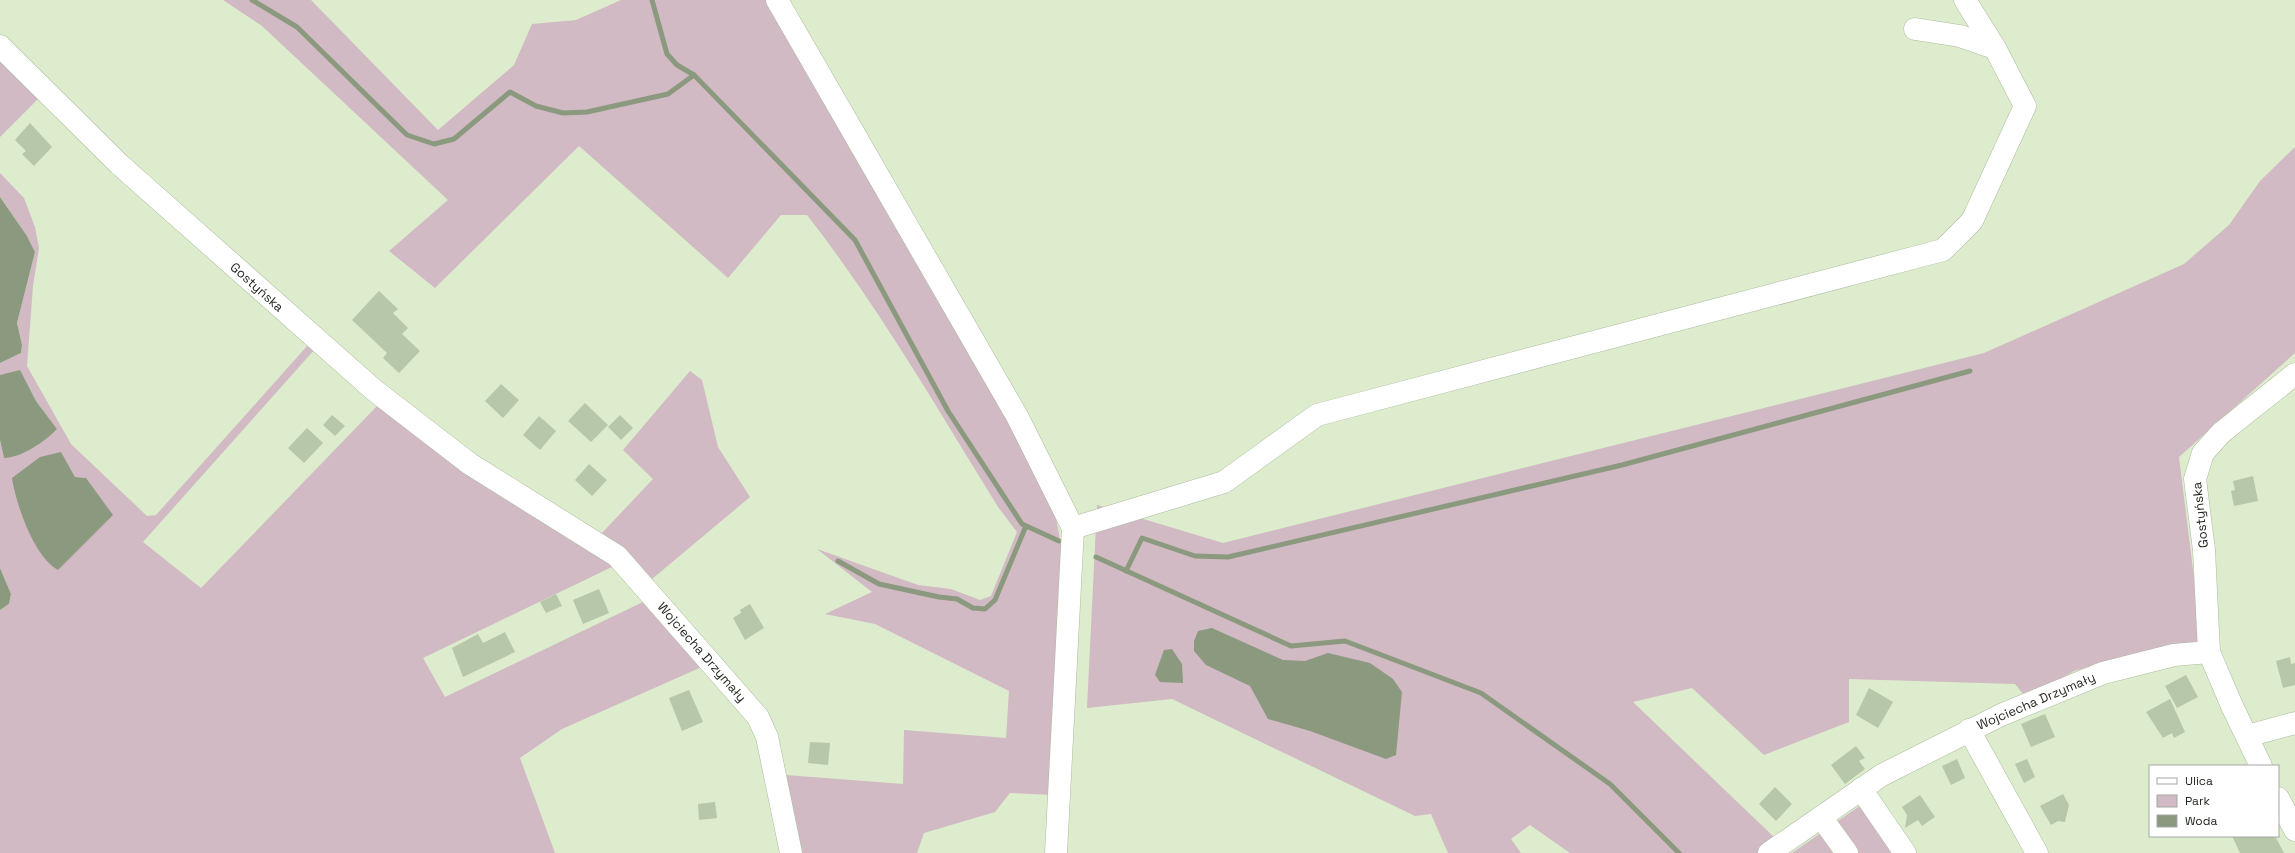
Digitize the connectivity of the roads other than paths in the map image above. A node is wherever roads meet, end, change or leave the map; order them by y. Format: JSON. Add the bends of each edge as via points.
{"nodes":[{"id":1,"x":777,"y":0,"type":"edge"},
{"id":2,"x":1965,"y":0,"type":"edge"},
{"id":3,"x":1916,"y":29,"type":"dead end"},
{"id":4,"x":0,"y":46,"type":"edge"},
{"id":5,"x":1996,"y":48,"type":"junction"},
{"id":6,"x":2295,"y":374,"type":"edge"},
{"id":7,"x":534,"y":505,"type":"joint"},
{"id":8,"x":1074,"y":528,"type":"junction"},
{"id":9,"x":2209,"y":652,"type":"junction"},
{"id":10,"x":2295,"y":723,"type":"edge"},
{"id":11,"x":1969,"y":730,"type":"junction"},
{"id":12,"x":2246,"y":736,"type":"junction"},
{"id":13,"x":2260,"y":765,"type":"edge"},
{"id":14,"x":1861,"y":789,"type":"junction"},
{"id":15,"x":1821,"y":817,"type":"junction"},
{"id":16,"x":791,"y":853,"type":"edge"},
{"id":17,"x":1056,"y":853,"type":"edge"},
{"id":18,"x":1769,"y":853,"type":"edge"},
{"id":19,"x":1847,"y":853,"type":"edge"},
{"id":20,"x":1905,"y":853,"type":"edge"},
{"id":21,"x":2037,"y":853,"type":"edge"}],
"edges":[{"from":1,"to":8,"type":"street","via":[[1017,416]]},
{"from":2,"to":5,"type":"street"},
{"from":3,"to":5,"type":"street","via":[[1960,36]]},
{"from":4,"to":7,"type":"street","name":"Gostyńska","via":[[119,164],[374,390],[470,464]]},
{"from":5,"to":8,"type":"street","via":[[2025,106],[1972,221],[1942,250],[1317,415],[1224,482]]},
{"from":6,"to":9,"type":"street","name":"Gostyńska","via":[[2221,433],[2203,453],[2195,479],[2204,550]]},
{"from":7,"to":16,"type":"street","name":"Wojciecha Drzymały","via":[[617,556],[758,717],[768,737]]},
{"from":8,"to":17,"type":"street"},
{"from":9,"to":11,"type":"street","name":"Wojciecha Drzymały","via":[[2174,655],[2103,673]]},
{"from":9,"to":12,"type":"street"},
{"from":10,"to":12,"type":"street"},
{"from":11,"to":14,"type":"street","name":"Wojciecha Drzymały","via":[[1882,775]]},
{"from":11,"to":21,"type":"street"},
{"from":12,"to":13,"type":"street"},
{"from":14,"to":15,"type":"street","name":"Wojciecha Drzymały"},
{"from":14,"to":20,"type":"street"},
{"from":15,"to":18,"type":"street","name":"Wojciecha Drzymały"},
{"from":15,"to":19,"type":"street"}]}
